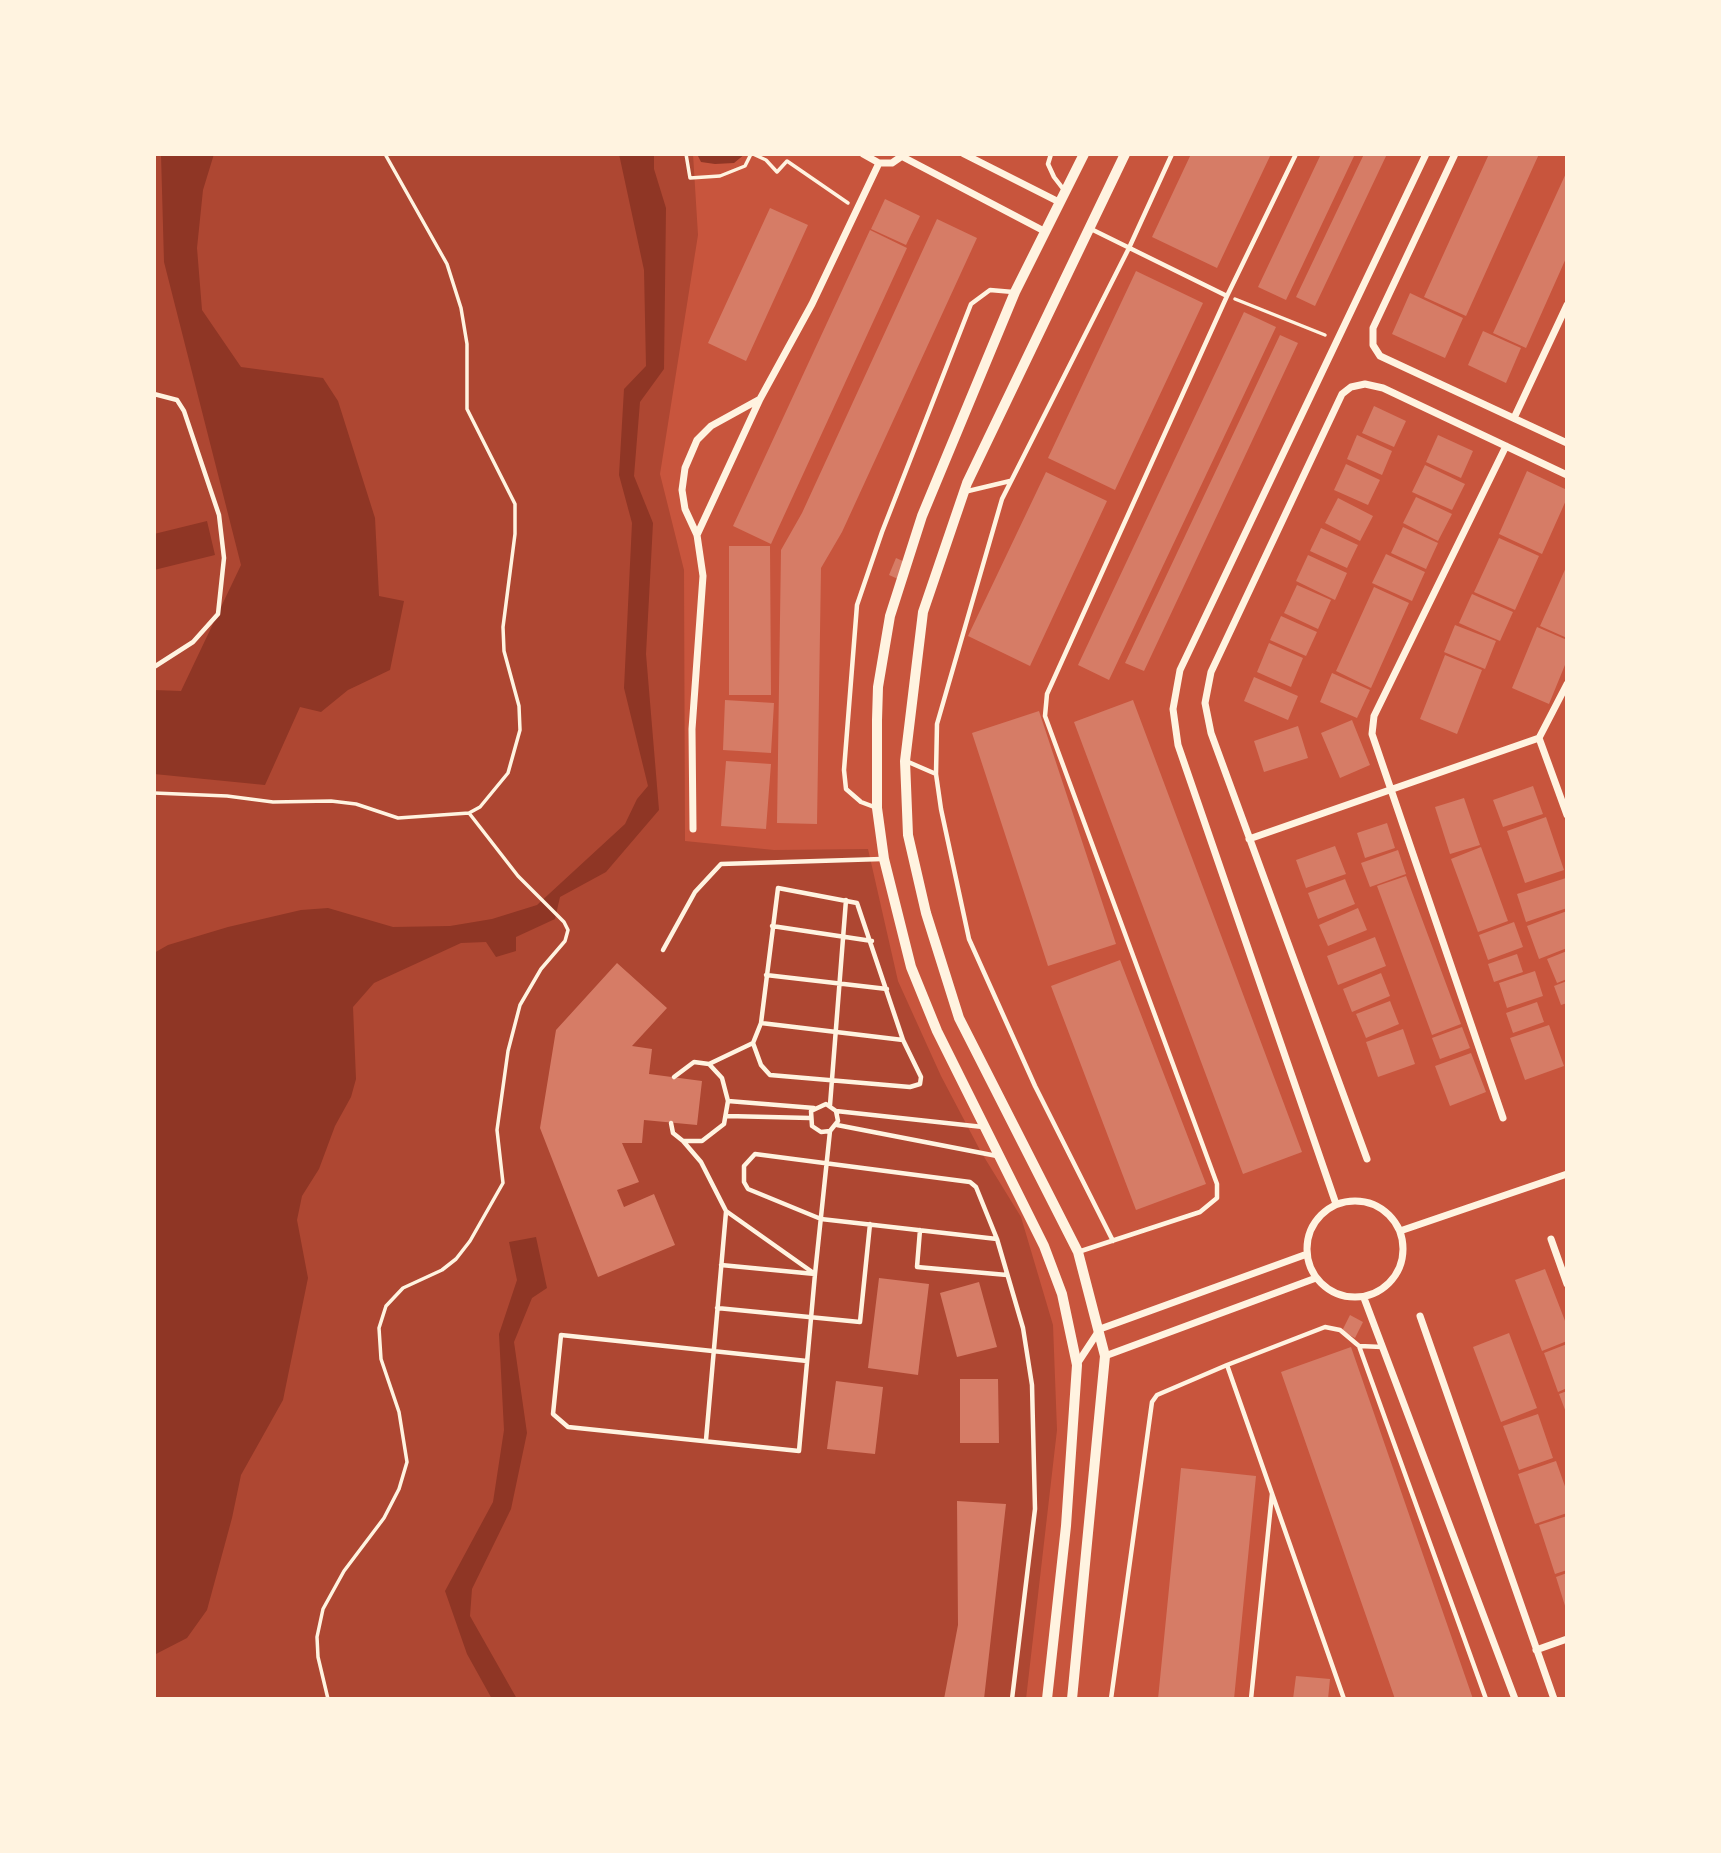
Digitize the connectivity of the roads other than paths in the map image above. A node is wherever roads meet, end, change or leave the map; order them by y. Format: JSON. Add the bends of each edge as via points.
{"nodes":[{"id":1,"x":863,"y":154,"type":"edge"},
{"id":2,"x":964,"y":154,"type":"edge"},
{"id":3,"x":1051,"y":154,"type":"edge"},
{"id":4,"x":1084,"y":154,"type":"edge"},
{"id":5,"x":1125,"y":154,"type":"edge"},
{"id":6,"x":1172,"y":154,"type":"edge"},
{"id":7,"x":1296,"y":154,"type":"edge"},
{"id":8,"x":1426,"y":154,"type":"edge"},
{"id":9,"x":1455,"y":154,"type":"edge"},
{"id":10,"x":904,"y":155,"type":"edge"},
{"id":11,"x":879,"y":163,"type":"junction"},
{"id":12,"x":1065,"y":191,"type":"junction"},
{"id":13,"x":1059,"y":202,"type":"junction"},
{"id":14,"x":1088,"y":227,"type":"junction"},
{"id":15,"x":1044,"y":231,"type":"junction"},
{"id":16,"x":1129,"y":248,"type":"junction"},
{"id":17,"x":1015,"y":292,"type":"junction"},
{"id":18,"x":1227,"y":296,"type":"junction"},
{"id":19,"x":1567,"y":305,"type":"edge"},
{"id":20,"x":154,"y":394,"type":"edge"},
{"id":21,"x":760,"y":399,"type":"junction"},
{"id":22,"x":1514,"y":418,"type":"junction"},
{"id":23,"x":1567,"y":443,"type":"edge"},
{"id":24,"x":1506,"y":446,"type":"junction"},
{"id":25,"x":1567,"y":475,"type":"edge"},
{"id":26,"x":1011,"y":480,"type":"junction"},
{"id":27,"x":964,"y":492,"type":"junction"},
{"id":28,"x":697,"y":535,"type":"junction"},
{"id":29,"x":154,"y":667,"type":"edge"},
{"id":30,"x":1567,"y":684,"type":"edge"},
{"id":31,"x":1539,"y":738,"type":"junction"},
{"id":32,"x":905,"y":761,"type":"junction"},
{"id":33,"x":936,"y":774,"type":"junction"},
{"id":34,"x":1390,"y":790,"type":"junction"},
{"id":35,"x":877,"y":808,"type":"junction"},
{"id":36,"x":1567,"y":815,"type":"edge"},
{"id":37,"x":693,"y":829,"type":"dead end"},
{"id":38,"x":1249,"y":839,"type":"junction"},
{"id":39,"x":884,"y":859,"type":"junction"},
{"id":40,"x":846,"y":900,"type":"junction"},
{"id":41,"x":772,"y":926,"type":"junction"},
{"id":42,"x":843,"y":935,"type":"junction"},
{"id":43,"x":872,"y":941,"type":"junction"},
{"id":44,"x":663,"y":950,"type":"dead end"},
{"id":45,"x":766,"y":975,"type":"junction"},
{"id":46,"x":839,"y":983,"type":"junction"},
{"id":47,"x":887,"y":989,"type":"junction"},
{"id":48,"x":761,"y":1023,"type":"junction"},
{"id":49,"x":834,"y":1033,"type":"junction"},
{"id":50,"x":903,"y":1040,"type":"junction"},
{"id":51,"x":753,"y":1042,"type":"junction"},
{"id":52,"x":709,"y":1064,"type":"junction"},
{"id":53,"x":674,"y":1077,"type":"dead end"},
{"id":54,"x":830,"y":1081,"type":"junction"},
{"id":55,"x":728,"y":1101,"type":"junction"},
{"id":56,"x":830,"y":1105,"type":"junction"},
{"id":57,"x":814,"y":1108,"type":"junction"},
{"id":58,"x":836,"y":1111,"type":"junction"},
{"id":59,"x":727,"y":1116,"type":"junction"},
{"id":60,"x":810,"y":1118,"type":"junction"},
{"id":61,"x":1503,"y":1118,"type":"dead end"},
{"id":62,"x":671,"y":1123,"type":"dead end"},
{"id":63,"x":837,"y":1125,"type":"junction"},
{"id":64,"x":984,"y":1127,"type":"junction"},
{"id":65,"x":830,"y":1131,"type":"junction"},
{"id":66,"x":683,"y":1142,"type":"junction"},
{"id":67,"x":998,"y":1156,"type":"junction"},
{"id":68,"x":1367,"y":1158,"type":"dead end"},
{"id":69,"x":828,"y":1162,"type":"junction"},
{"id":70,"x":1567,"y":1174,"type":"edge"},
{"id":71,"x":1336,"y":1204,"type":"junction"},
{"id":72,"x":726,"y":1211,"type":"junction"},
{"id":73,"x":821,"y":1219,"type":"junction"},
{"id":74,"x":870,"y":1224,"type":"junction"},
{"id":75,"x":920,"y":1230,"type":"junction"},
{"id":76,"x":1400,"y":1231,"type":"junction"},
{"id":77,"x":1552,"y":1239,"type":"dead end"},
{"id":78,"x":997,"y":1240,"type":"junction"},
{"id":79,"x":1113,"y":1241,"type":"junction"},
{"id":80,"x":1079,"y":1252,"type":"junction"},
{"id":81,"x":1307,"y":1254,"type":"junction"},
{"id":82,"x":721,"y":1265,"type":"junction"},
{"id":83,"x":816,"y":1274,"type":"junction"},
{"id":84,"x":1007,"y":1275,"type":"junction"},
{"id":85,"x":1315,"y":1278,"type":"junction"},
{"id":86,"x":1567,"y":1284,"type":"edge"},
{"id":87,"x":1364,"y":1298,"type":"junction"},
{"id":88,"x":718,"y":1308,"type":"junction"},
{"id":89,"x":1420,"y":1316,"type":"dead end"},
{"id":90,"x":811,"y":1317,"type":"junction"},
{"id":91,"x":1100,"y":1329,"type":"junction"},
{"id":92,"x":1359,"y":1346,"type":"junction"},
{"id":93,"x":1382,"y":1347,"type":"junction"},
{"id":94,"x":713,"y":1351,"type":"junction"},
{"id":95,"x":1105,"y":1356,"type":"junction"},
{"id":96,"x":807,"y":1361,"type":"junction"},
{"id":97,"x":1077,"y":1365,"type":"junction"},
{"id":98,"x":1227,"y":1365,"type":"junction"},
{"id":99,"x":706,"y":1440,"type":"junction"},
{"id":100,"x":1272,"y":1493,"type":"junction"},
{"id":101,"x":1567,"y":1639,"type":"edge"},
{"id":102,"x":1536,"y":1650,"type":"junction"},
{"id":103,"x":1012,"y":1699,"type":"edge"},
{"id":104,"x":1047,"y":1699,"type":"edge"},
{"id":105,"x":1072,"y":1699,"type":"edge"},
{"id":106,"x":1111,"y":1699,"type":"edge"},
{"id":107,"x":1251,"y":1699,"type":"edge"},
{"id":108,"x":1344,"y":1699,"type":"edge"},
{"id":109,"x":1486,"y":1699,"type":"edge"},
{"id":110,"x":1515,"y":1699,"type":"edge"},
{"id":111,"x":1554,"y":1699,"type":"edge"}],
"edges":[{"from":1,"to":11,"type":"street"},
{"from":2,"to":13,"type":"street"},
{"from":3,"to":12,"type":"lane","via":[[1048,164]]},
{"from":4,"to":12,"type":"main road"},
{"from":5,"to":14,"type":"main road"},
{"from":6,"to":16,"type":"lane"},
{"from":7,"to":18,"type":"lane"},
{"from":8,"to":71,"type":"street","via":[[1180,670],[1173,709],[1178,745]]},
{"from":9,"to":22,"type":"street","via":[[1373,328],[1373,345],[1380,356]]},
{"from":10,"to":11,"type":"street","via":[[892,163]]},
{"from":10,"to":15,"type":"street"},
{"from":11,"to":21,"type":"street","via":[[812,304]]},
{"from":12,"to":13,"type":"main road"},
{"from":13,"to":15,"type":"main road"},
{"from":14,"to":16,"type":"lane"},
{"from":14,"to":27,"type":"main road"},
{"from":15,"to":17,"type":"main road"},
{"from":16,"to":18,"type":"lane"},
{"from":16,"to":26,"type":"lane"},
{"from":17,"to":35,"type":"main road","via":[[922,516],[890,616],[878,687]]},
{"from":17,"to":35,"type":"lane","via":[[990,290],[971,304],[857,605],[844,769],[846,789]]},
{"from":18,"to":79,"type":"lane","via":[[1045,704],[1045,716],[1217,1184],[1217,1198],[1200,1212]]},
{"from":19,"to":22,"type":"street"},
{"from":20,"to":29,"type":"lane","via":[[177,400],[184,411],[219,515],[224,558],[218,614],[193,642]]},
{"from":21,"to":28,"type":"street"},
{"from":21,"to":28,"type":"street","via":[[722,418],[697,440],[682,490]]},
{"from":22,"to":23,"type":"street"},
{"from":24,"to":25,"type":"street"},
{"from":24,"to":34,"type":"street","via":[[1374,716],[1372,734]]},
{"from":24,"to":38,"type":"street","via":[[1383,388],[1366,384],[1342,394],[1211,672],[1205,703],[1211,733]]},
{"from":26,"to":27,"type":"lane"},
{"from":26,"to":33,"type":"lane","via":[[937,724]]},
{"from":27,"to":32,"type":"main road","via":[[923,612]]},
{"from":28,"to":37,"type":"street","via":[[703,576],[692,729]]},
{"from":30,"to":31,"type":"street"},
{"from":31,"to":34,"type":"street"},
{"from":31,"to":36,"type":"street"},
{"from":32,"to":33,"type":"lane"},
{"from":32,"to":80,"type":"main road","via":[[908,835],[926,913],[959,1018]]},
{"from":33,"to":79,"type":"lane","via":[[969,939],[1035,1086]]},
{"from":34,"to":38,"type":"street"},
{"from":34,"to":61,"type":"street"},
{"from":35,"to":39,"type":"main road"},
{"from":38,"to":68,"type":"street"},
{"from":39,"to":44,"type":"lane","via":[[721,864],[695,892]]},
{"from":39,"to":64,"type":"main road","via":[[911,967]]},
{"from":40,"to":41,"type":"lane","via":[[780,887]]},
{"from":40,"to":42,"type":"lane"},
{"from":40,"to":43,"type":"lane","via":[[859,906]]},
{"from":41,"to":42,"type":"lane"},
{"from":41,"to":45,"type":"lane"},
{"from":42,"to":43,"type":"lane"},
{"from":42,"to":46,"type":"lane"},
{"from":43,"to":47,"type":"lane"},
{"from":45,"to":46,"type":"lane"},
{"from":45,"to":48,"type":"lane"},
{"from":46,"to":47,"type":"lane"},
{"from":46,"to":49,"type":"lane"},
{"from":47,"to":50,"type":"lane"},
{"from":48,"to":49,"type":"lane"},
{"from":48,"to":51,"type":"lane"},
{"from":49,"to":50,"type":"lane"},
{"from":49,"to":54,"type":"lane"},
{"from":50,"to":54,"type":"lane","via":[[920,1084]]},
{"from":51,"to":52,"type":"lane"},
{"from":51,"to":54,"type":"lane","via":[[770,1075]]},
{"from":52,"to":53,"type":"lane","via":[[694,1062]]},
{"from":52,"to":55,"type":"lane","via":[[722,1078]]},
{"from":54,"to":56,"type":"lane"},
{"from":55,"to":57,"type":"lane"},
{"from":55,"to":59,"type":"lane"},
{"from":56,"to":57,"type":"lane"},
{"from":56,"to":58,"type":"lane"},
{"from":57,"to":60,"type":"lane"},
{"from":58,"to":63,"type":"lane"},
{"from":58,"to":64,"type":"lane"},
{"from":59,"to":60,"type":"lane"},
{"from":59,"to":66,"type":"lane","via":[[709,1138]]},
{"from":60,"to":65,"type":"lane","via":[[816,1130]]},
{"from":62,"to":66,"type":"lane","via":[[673,1133]]},
{"from":63,"to":65,"type":"lane"},
{"from":63,"to":67,"type":"lane"},
{"from":64,"to":67,"type":"main road"},
{"from":65,"to":69,"type":"lane"},
{"from":66,"to":72,"type":"lane","via":[[701,1162]]},
{"from":67,"to":97,"type":"main road","via":[[1044,1246],[1062,1294]]},
{"from":69,"to":73,"type":"lane"},
{"from":69,"to":73,"type":"lane","via":[[755,1154],[744,1166],[748,1189]]},
{"from":69,"to":78,"type":"lane","via":[[974,1184]]},
{"from":70,"to":76,"type":"street"},
{"from":71,"to":76,"type":"street","via":[[1366,1202],[1392,1218]]},
{"from":71,"to":81,"type":"street","via":[[1313,1224]]},
{"from":72,"to":82,"type":"lane"},
{"from":72,"to":83,"type":"lane"},
{"from":73,"to":74,"type":"lane"},
{"from":73,"to":83,"type":"lane"},
{"from":74,"to":75,"type":"lane"},
{"from":74,"to":90,"type":"lane","via":[[860,1322]]},
{"from":75,"to":78,"type":"lane"},
{"from":75,"to":84,"type":"lane","via":[[917,1267]]},
{"from":76,"to":87,"type":"street","via":[[1403,1260],[1398,1273],[1389,1285]]},
{"from":77,"to":86,"type":"street"},
{"from":78,"to":84,"type":"lane"},
{"from":79,"to":80,"type":"lane"},
{"from":80,"to":91,"type":"main road"},
{"from":81,"to":85,"type":"street"},
{"from":81,"to":91,"type":"street"},
{"from":82,"to":83,"type":"lane"},
{"from":82,"to":88,"type":"lane"},
{"from":83,"to":90,"type":"lane"},
{"from":84,"to":103,"type":"lane","via":[[1023,1328],[1032,1385],[1035,1509]]},
{"from":85,"to":87,"type":"street","via":[[1337,1295]]},
{"from":85,"to":95,"type":"street"},
{"from":87,"to":93,"type":"street"},
{"from":88,"to":90,"type":"lane"},
{"from":88,"to":94,"type":"lane"},
{"from":89,"to":102,"type":"street"},
{"from":90,"to":96,"type":"lane"},
{"from":91,"to":95,"type":"main road"},
{"from":91,"to":97,"type":"street"},
{"from":92,"to":93,"type":"lane"},
{"from":92,"to":98,"type":"lane","via":[[1340,1330],[1325,1327]]},
{"from":92,"to":109,"type":"lane"},
{"from":93,"to":110,"type":"street"},
{"from":94,"to":96,"type":"lane"},
{"from":94,"to":99,"type":"lane"},
{"from":94,"to":99,"type":"lane","via":[[561,1335],[554,1404],[554,1414],[568,1427]]},
{"from":95,"to":105,"type":"main road"},
{"from":96,"to":99,"type":"lane","via":[[799,1451]]},
{"from":97,"to":104,"type":"main road"},
{"from":98,"to":100,"type":"lane"},
{"from":98,"to":106,"type":"lane","via":[[1157,1395],[1149,1411]]},
{"from":100,"to":107,"type":"lane"},
{"from":100,"to":108,"type":"lane"},
{"from":101,"to":102,"type":"street"},
{"from":102,"to":111,"type":"street"}]}
